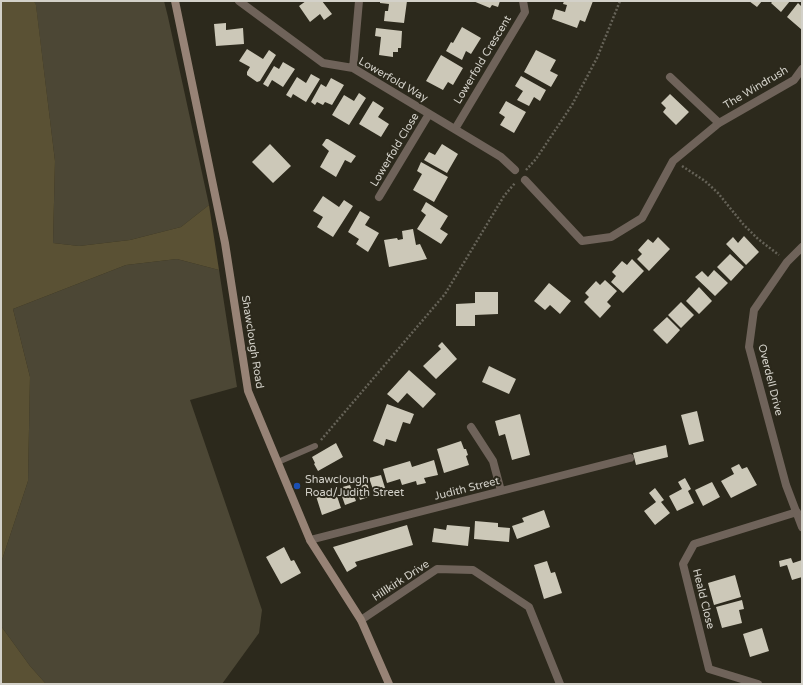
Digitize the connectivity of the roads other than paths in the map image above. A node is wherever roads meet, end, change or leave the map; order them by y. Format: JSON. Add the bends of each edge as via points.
{"nodes":[{"id":1,"x":175,"y":1,"type":"edge"},
{"id":2,"x":239,"y":1,"type":"edge"},
{"id":3,"x":359,"y":1,"type":"edge"},
{"id":4,"x":523,"y":1,"type":"edge"},
{"id":5,"x":354,"y":68,"type":"junction"},
{"id":6,"x":802,"y":69,"type":"edge"},
{"id":7,"x":670,"y":77,"type":"dead end"},
{"id":8,"x":429,"y":114,"type":"junction"},
{"id":9,"x":719,"y":123,"type":"junction"},
{"id":10,"x":455,"y":129,"type":"junction"},
{"id":11,"x":515,"y":170,"type":"dead end"},
{"id":12,"x":521,"y":181,"type":"road end"},
{"id":13,"x":379,"y":197,"type":"dead end"},
{"id":14,"x":802,"y":247,"type":"edge"},
{"id":15,"x":471,"y":427,"type":"dead end"},
{"id":16,"x":315,"y":446,"type":"road end"},
{"id":17,"x":630,"y":458,"type":"dead end"},
{"id":18,"x":278,"y":462,"type":"junction"},
{"id":19,"x":501,"y":491,"type":"junction"},
{"id":20,"x":797,"y":512,"type":"junction"},
{"id":21,"x":802,"y":527,"type":"edge"},
{"id":22,"x":310,"y":540,"type":"junction"},
{"id":23,"x":361,"y":620,"type":"junction"},
{"id":24,"x":389,"y":684,"type":"edge"},
{"id":25,"x":560,"y":684,"type":"edge"},
{"id":26,"x":758,"y":684,"type":"edge"}],
"edges":[{"from":1,"to":18,"type":"main road","name":"Shawclough Road","via":[[225,243],[248,391]]},
{"from":2,"to":5,"type":"street","name":"Lowerfold Way","via":[[323,63]]},
{"from":3,"to":5,"type":"street"},
{"from":4,"to":10,"type":"street","name":"Lowerfold Crescent","via":[[525,12]]},
{"from":5,"to":8,"type":"street","name":"Lowerfold Way"},
{"from":6,"to":9,"type":"street","name":"The Windrush","via":[[794,80]]},
{"from":7,"to":9,"type":"street","name":"The Windrush"},
{"from":8,"to":10,"type":"street","name":"Lowerfold Way"},
{"from":8,"to":13,"type":"street","name":"Lowerfold Close"},
{"from":9,"to":12,"type":"street","name":"The Windrush","via":[[672,161],[642,218],[611,237],[582,241]]},
{"from":10,"to":11,"type":"street","name":"Lowerfold Way","via":[[501,157]]},
{"from":14,"to":20,"type":"street","name":"Overdell Drive","via":[[787,262],[754,310],[749,347],[786,485]]},
{"from":15,"to":19,"type":"street","via":[[493,461]]},
{"from":16,"to":18,"type":"lane"},
{"from":17,"to":19,"type":"street","name":"Judith Street"},
{"from":18,"to":22,"type":"main road","name":"Shawclough Road"},
{"from":19,"to":22,"type":"street","name":"Judith Street"},
{"from":20,"to":21,"type":"street","name":"Overdell Drive"},
{"from":20,"to":26,"type":"street","name":"Heald Close","via":[[694,544],[683,564],[709,669]]},
{"from":22,"to":23,"type":"main road","name":"Shawclough Road"},
{"from":23,"to":24,"type":"main road","name":"Shawclough Road"},
{"from":23,"to":25,"type":"street","name":"Hillkirk Drive","via":[[437,569],[473,570],[529,607]]}]}
